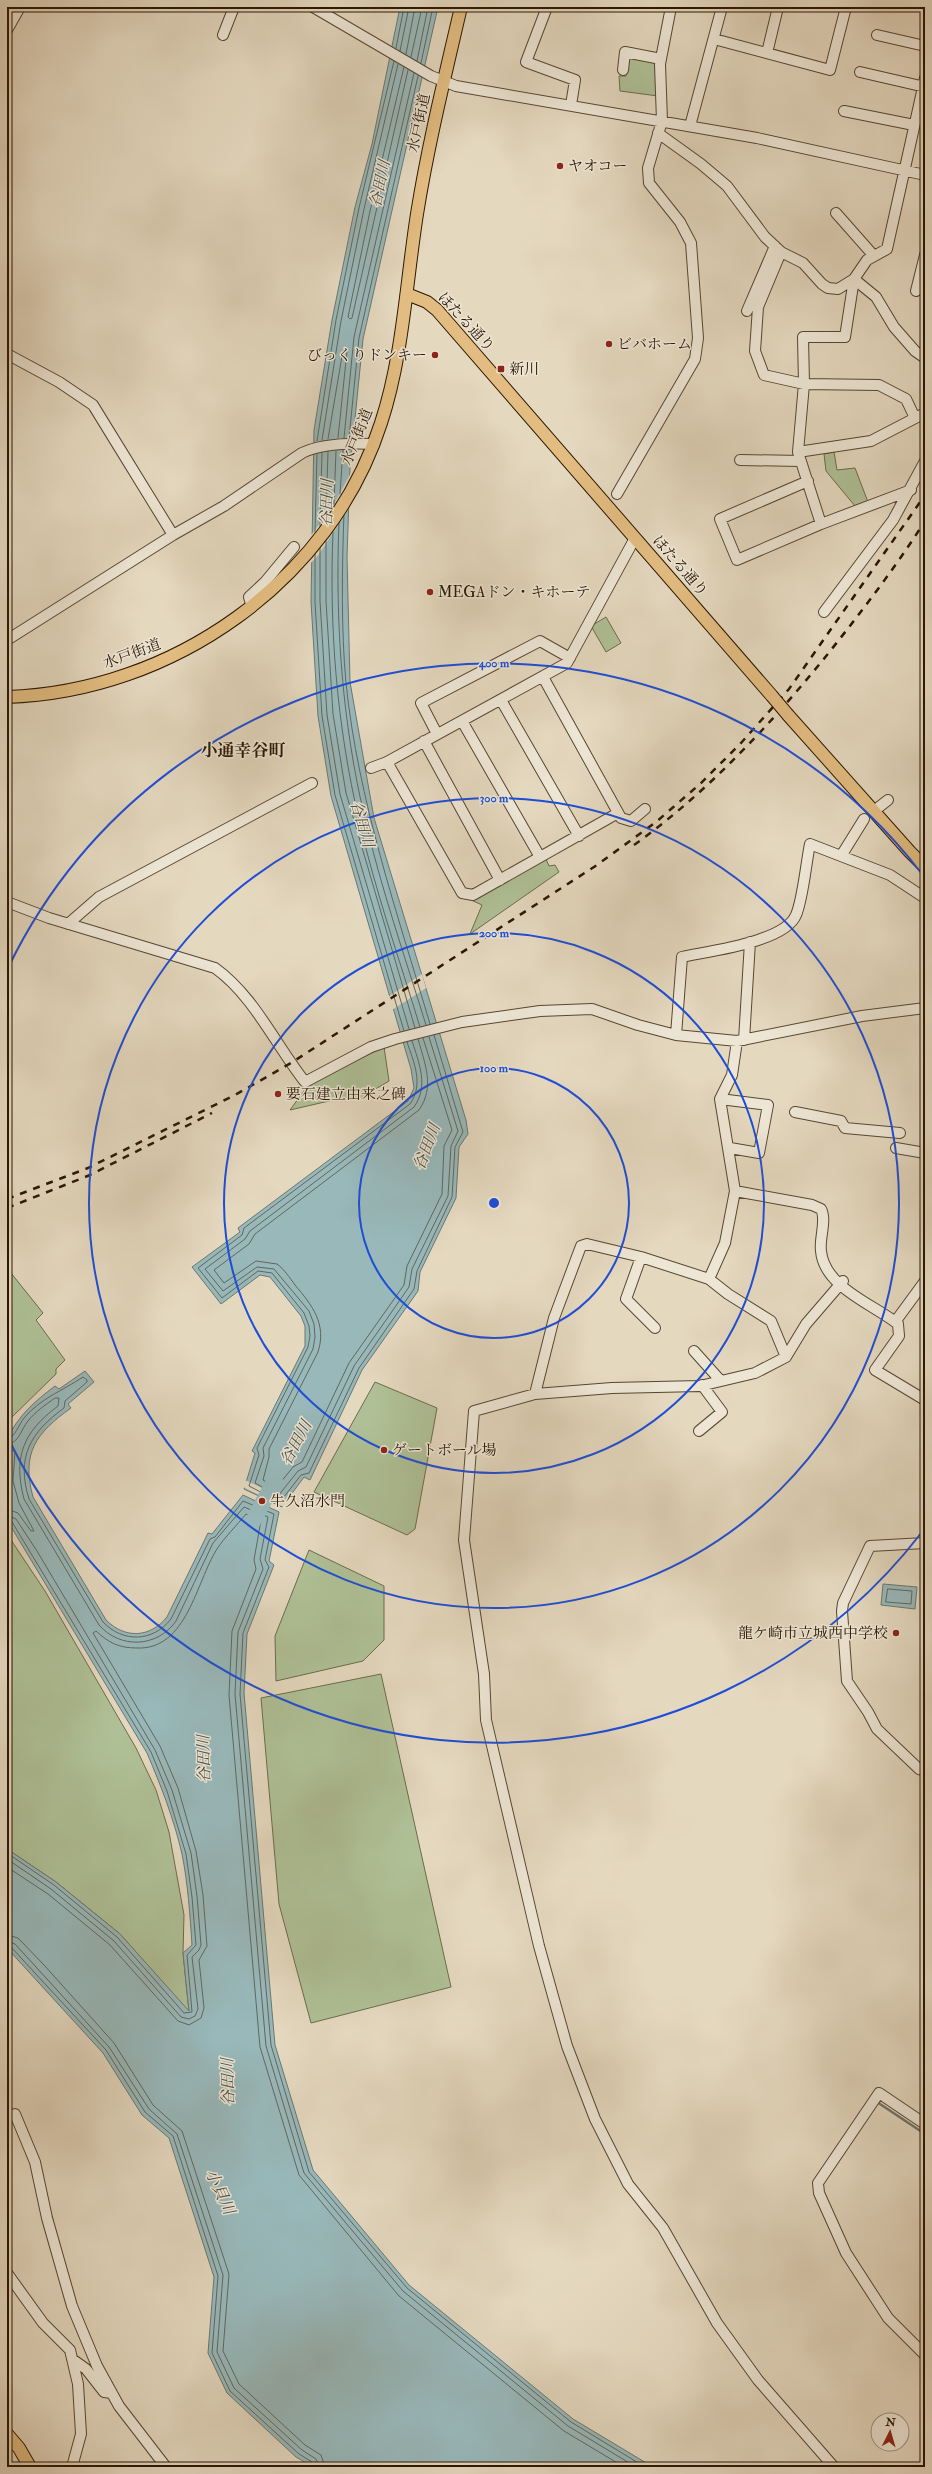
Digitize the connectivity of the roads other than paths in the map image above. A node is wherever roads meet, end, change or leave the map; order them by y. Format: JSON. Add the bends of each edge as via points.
{"nodes":[{"id":1,"x":20,"y":7,"type":"edge"},
{"id":2,"x":234,"y":7,"type":"edge"},
{"id":3,"x":313,"y":7,"type":"edge"},
{"id":4,"x":461,"y":7,"type":"edge"},
{"id":5,"x":546,"y":7,"type":"edge"},
{"id":6,"x":671,"y":7,"type":"edge"},
{"id":7,"x":722,"y":7,"type":"edge"},
{"id":8,"x":778,"y":7,"type":"edge"},
{"id":9,"x":846,"y":7,"type":"edge"},
{"id":10,"x":7,"y":30,"type":"edge"},
{"id":11,"x":223,"y":35,"type":"dead end"},
{"id":12,"x":877,"y":35,"type":"dead end"},
{"id":13,"x":714,"y":39,"type":"junction"},
{"id":14,"x":925,"y":46,"type":"edge"},
{"id":15,"x":767,"y":53,"type":"junction"},
{"id":16,"x":660,"y":59,"type":"junction"},
{"id":17,"x":623,"y":70,"type":"dead end"},
{"id":18,"x":860,"y":72,"type":"dead end"},
{"id":19,"x":444,"y":82,"type":"junction"},
{"id":20,"x":924,"y":84,"type":"edge"},
{"id":21,"x":571,"y":104,"type":"junction"},
{"id":22,"x":844,"y":111,"type":"dead end"},
{"id":23,"x":662,"y":121,"type":"junction"},
{"id":24,"x":914,"y":125,"type":"junction"},
{"id":25,"x":690,"y":126,"type":"junction"},
{"id":26,"x":658,"y":133,"type":"junction"},
{"id":27,"x":903,"y":170,"type":"junction"},
{"id":28,"x":925,"y":175,"type":"edge"},
{"id":29,"x":836,"y":213,"type":"dead end"},
{"id":30,"x":778,"y":249,"type":"junction"},
{"id":31,"x":925,"y":255,"type":"edge"},
{"id":32,"x":874,"y":256,"type":"junction"},
{"id":33,"x":854,"y":280,"type":"junction"},
{"id":34,"x":916,"y":291,"type":"dead end"},
{"id":35,"x":407,"y":294,"type":"junction"},
{"id":36,"x":746,"y":311,"type":"dead end"},
{"id":37,"x":7,"y":354,"type":"edge"},
{"id":38,"x":925,"y":358,"type":"edge"},
{"id":39,"x":804,"y":384,"type":"junction"},
{"id":40,"x":925,"y":413,"type":"edge"},
{"id":41,"x":915,"y":418,"type":"junction"},
{"id":42,"x":374,"y":444,"type":"junction"},
{"id":43,"x":799,"y":456,"type":"junction"},
{"id":44,"x":740,"y":460,"type":"dead end"},
{"id":45,"x":925,"y":461,"type":"edge"},
{"id":46,"x":808,"y":481,"type":"junction"},
{"id":47,"x":911,"y":490,"type":"junction"},
{"id":48,"x":617,"y":494,"type":"dead end"},
{"id":49,"x":821,"y":524,"type":"junction"},
{"id":50,"x":173,"y":535,"type":"junction"},
{"id":51,"x":635,"y":538,"type":"junction"},
{"id":52,"x":294,"y":548,"type":"dead end"},
{"id":53,"x":252,"y":607,"type":"junction"},
{"id":54,"x":824,"y":612,"type":"dead end"},
{"id":55,"x":7,"y":640,"type":"edge"},
{"id":56,"x":570,"y":658,"type":"junction"},
{"id":57,"x":543,"y":677,"type":"junction"},
{"id":58,"x":7,"y":697,"type":"edge"},
{"id":59,"x":501,"y":700,"type":"junction"},
{"id":60,"x":462,"y":721,"type":"junction"},
{"id":61,"x":437,"y":734,"type":"junction"},
{"id":62,"x":424,"y":741,"type":"junction"},
{"id":63,"x":387,"y":762,"type":"junction"},
{"id":64,"x":371,"y":768,"type":"dead end"},
{"id":65,"x":312,"y":783,"type":"dead end"},
{"id":66,"x":888,"y":800,"type":"dead end"},
{"id":67,"x":879,"y":807,"type":"dead end"},
{"id":68,"x":645,"y":809,"type":"dead end"},
{"id":69,"x":618,"y":813,"type":"junction"},
{"id":70,"x":864,"y":819,"type":"dead end"},
{"id":71,"x":578,"y":836,"type":"junction"},
{"id":72,"x":841,"y":856,"type":"junction"},
{"id":73,"x":540,"y":857,"type":"junction"},
{"id":74,"x":925,"y":866,"type":"edge"},
{"id":75,"x":500,"y":880,"type":"junction"},
{"id":76,"x":925,"y":898,"type":"edge"},
{"id":77,"x":7,"y":902,"type":"edge"},
{"id":78,"x":68,"y":924,"type":"junction"},
{"id":79,"x":750,"y":942,"type":"junction"},
{"id":80,"x":925,"y":1008,"type":"edge"},
{"id":81,"x":676,"y":1035,"type":"junction"},
{"id":82,"x":741,"y":1040,"type":"junction"},
{"id":83,"x":720,"y":1100,"type":"junction"},
{"id":84,"x":795,"y":1112,"type":"dead end"},
{"id":85,"x":900,"y":1133,"type":"dead end"},
{"id":86,"x":730,"y":1148,"type":"junction"},
{"id":87,"x":896,"y":1148,"type":"dead end"},
{"id":88,"x":925,"y":1153,"type":"edge"},
{"id":89,"x":735,"y":1191,"type":"junction"},
{"id":90,"x":641,"y":1257,"type":"junction"},
{"id":91,"x":709,"y":1279,"type":"junction"},
{"id":92,"x":925,"y":1281,"type":"edge"},
{"id":93,"x":841,"y":1284,"type":"junction"},
{"id":94,"x":895,"y":1322,"type":"junction"},
{"id":95,"x":655,"y":1328,"type":"dead end"},
{"id":96,"x":694,"y":1351,"type":"dead end"},
{"id":97,"x":786,"y":1357,"type":"junction"},
{"id":98,"x":720,"y":1380,"type":"junction"},
{"id":99,"x":702,"y":1385,"type":"junction"},
{"id":100,"x":535,"y":1394,"type":"junction"},
{"id":101,"x":925,"y":1400,"type":"edge"},
{"id":102,"x":699,"y":1431,"type":"dead end"},
{"id":103,"x":925,"y":1543,"type":"edge"},
{"id":104,"x":925,"y":1771,"type":"edge"},
{"id":105,"x":15,"y":2114,"type":"dead end"},
{"id":106,"x":925,"y":2124,"type":"edge"},
{"id":107,"x":7,"y":2274,"type":"edge"},
{"id":108,"x":925,"y":2355,"type":"edge"},
{"id":109,"x":72,"y":2359,"type":"junction"},
{"id":110,"x":112,"y":2393,"type":"junction"},
{"id":111,"x":7,"y":2434,"type":"edge"},
{"id":112,"x":30,"y":2467,"type":"edge"},
{"id":113,"x":72,"y":2467,"type":"edge"},
{"id":114,"x":166,"y":2467,"type":"edge"},
{"id":115,"x":834,"y":2467,"type":"edge"}],
"edges":[{"from":1,"to":10,"type":"street"},
{"from":2,"to":11,"type":"street"},
{"from":3,"to":19,"type":"street"},
{"from":4,"to":19,"type":"main road","name":"水戸街道"},
{"from":5,"to":21,"type":"street","via":[[526,62],[575,80]]},
{"from":6,"to":16,"type":"street"},
{"from":7,"to":13,"type":"street"},
{"from":8,"to":15,"type":"street"},
{"from":9,"to":15,"type":"street","via":[[830,70]]},
{"from":12,"to":14,"type":"street"},
{"from":13,"to":15,"type":"street"},
{"from":13,"to":25,"type":"street"},
{"from":16,"to":17,"type":"street","via":[[625,52]]},
{"from":16,"to":23,"type":"street"},
{"from":18,"to":20,"type":"street"},
{"from":19,"to":21,"type":"street"},
{"from":19,"to":35,"type":"main road","name":"水戸街道","via":[[421,191]]},
{"from":20,"to":24,"type":"street"},
{"from":21,"to":23,"type":"street"},
{"from":22,"to":24,"type":"street"},
{"from":23,"to":25,"type":"street"},
{"from":23,"to":26,"type":"street"},
{"from":24,"to":27,"type":"street"},
{"from":25,"to":27,"type":"street"},
{"from":26,"to":30,"type":"street","via":[[726,186]]},
{"from":26,"to":48,"type":"street","via":[[648,168],[649,183],[680,222],[691,243],[698,338],[695,359]]},
{"from":27,"to":28,"type":"street"},
{"from":27,"to":32,"type":"street","via":[[887,249]]},
{"from":29,"to":32,"type":"street"},
{"from":30,"to":33,"type":"street","via":[[803,263],[828,288],[838,289]]},
{"from":30,"to":36,"type":"street"},
{"from":30,"to":39,"type":"street","via":[[758,307],[755,351],[764,374]]},
{"from":31,"to":34,"type":"street"},
{"from":32,"to":33,"type":"street","via":[[867,260]]},
{"from":33,"to":38,"type":"street","via":[[876,297],[894,327],[915,351]]},
{"from":33,"to":39,"type":"street","via":[[845,337],[804,337]]},
{"from":35,"to":42,"type":"main road","name":"水戸街道","via":[[392,384]]},
{"from":35,"to":51,"type":"main road","name":"ほたる通り","via":[[427,302],[437,310]]},
{"from":37,"to":50,"type":"street","via":[[93,404]]},
{"from":39,"to":41,"type":"street","via":[[879,385],[906,399]]},
{"from":39,"to":43,"type":"street"},
{"from":40,"to":41,"type":"street"},
{"from":41,"to":43,"type":"street","via":[[871,441]]},
{"from":42,"to":50,"type":"street","via":[[310,449],[224,506]]},
{"from":42,"to":53,"type":"main road","name":"水戸街道","via":[[359,476],[317,541],[287,575]]},
{"from":43,"to":44,"type":"street"},
{"from":43,"to":46,"type":"street"},
{"from":45,"to":47,"type":"street"},
{"from":46,"to":49,"type":"street"},
{"from":46,"to":49,"type":"street","via":[[720,519],[737,560]]},
{"from":47,"to":49,"type":"street"},
{"from":47,"to":54,"type":"street","via":[[894,520]]},
{"from":50,"to":55,"type":"street"},
{"from":51,"to":56,"type":"street"},
{"from":51,"to":74,"type":"main road","name":"ほたる通り","bridge":true,"via":[[788,715]]},
{"from":52,"to":53,"type":"street","via":[[249,597]]},
{"from":53,"to":58,"type":"main road","name":"水戸街道","via":[[190,647],[146,668],[89,686],[49,694]]},
{"from":56,"to":57,"type":"street","via":[[562,667]]},
{"from":56,"to":61,"type":"street","via":[[540,641],[421,703]]},
{"from":57,"to":59,"type":"street"},
{"from":57,"to":69,"type":"street"},
{"from":59,"to":60,"type":"street"},
{"from":59,"to":71,"type":"street"},
{"from":60,"to":61,"type":"street"},
{"from":60,"to":73,"type":"street"},
{"from":61,"to":62,"type":"street"},
{"from":62,"to":63,"type":"street"},
{"from":62,"to":75,"type":"street"},
{"from":63,"to":64,"type":"street"},
{"from":63,"to":75,"type":"street","via":[[462,893],[473,895]]},
{"from":65,"to":78,"type":"street","via":[[99,897]]},
{"from":66,"to":67,"type":"street"},
{"from":68,"to":69,"type":"street","via":[[631,820],[621,818]]},
{"from":69,"to":71,"type":"street"},
{"from":70,"to":72,"type":"street"},
{"from":71,"to":73,"type":"street"},
{"from":72,"to":76,"type":"street","via":[[890,875]]},
{"from":72,"to":79,"type":"street","via":[[810,844],[796,916],[786,928]]},
{"from":73,"to":75,"type":"street"},
{"from":77,"to":78,"type":"street"},
{"from":78,"to":81,"type":"street","via":[[215,968],[235,985],[247,1000],[305,1082],[371,1047],[444,1026],[502,1016],[592,1009]]},
{"from":79,"to":81,"type":"street","via":[[682,957]]},
{"from":79,"to":82,"type":"street"},
{"from":80,"to":82,"type":"street","via":[[862,1016]]},
{"from":81,"to":82,"type":"street"},
{"from":82,"to":83,"type":"street","via":[[732,1075]]},
{"from":83,"to":86,"type":"street","via":[[722,1120]]},
{"from":83,"to":86,"type":"street","via":[[768,1104],[759,1152]]},
{"from":84,"to":85,"type":"street","via":[[841,1121],[844,1128]]},
{"from":86,"to":89,"type":"street"},
{"from":87,"to":88,"type":"street"},
{"from":89,"to":91,"type":"street","via":[[725,1243]]},
{"from":89,"to":93,"type":"street","via":[[812,1205],[821,1209],[824,1216],[820,1234],[823,1262]]},
{"from":90,"to":91,"type":"street"},
{"from":90,"to":95,"type":"street","via":[[626,1299]]},
{"from":90,"to":100,"type":"street","via":[[587,1244],[581,1246],[554,1318]]},
{"from":91,"to":97,"type":"street","via":[[771,1321]]},
{"from":92,"to":94,"type":"street"},
{"from":93,"to":94,"type":"street"},
{"from":93,"to":97,"type":"street","via":[[806,1324]]},
{"from":94,"to":101,"type":"street","via":[[898,1324],[898,1336],[875,1370]]},
{"from":96,"to":98,"type":"street"},
{"from":97,"to":98,"type":"street","via":[[754,1373]]},
{"from":98,"to":99,"type":"street"},
{"from":99,"to":100,"type":"street"},
{"from":99,"to":102,"type":"street","via":[[722,1412]]},
{"from":100,"to":115,"type":"street","via":[[474,1411],[464,1540],[484,1674],[486,1720],[539,1946],[567,2046],[595,2118],[628,2184],[663,2228],[717,2323],[758,2380]]},
{"from":103,"to":104,"type":"street","via":[[870,1546],[843,1603],[842,1611],[847,1681],[877,1729],[918,1769]]},
{"from":105,"to":110,"type":"street","via":[[35,2162],[46,2218],[72,2306],[97,2366]]},
{"from":106,"to":108,"type":"street","via":[[879,2093],[818,2184],[819,2193],[846,2253],[888,2318]]},
{"from":107,"to":109,"type":"street","via":[[43,2323],[70,2350]]},
{"from":109,"to":110,"type":"street","via":[[86,2369],[104,2392]]},
{"from":109,"to":113,"type":"street","via":[[78,2384],[81,2434]]},
{"from":110,"to":114,"type":"street"},
{"from":111,"to":112,"type":"main road"}]}
